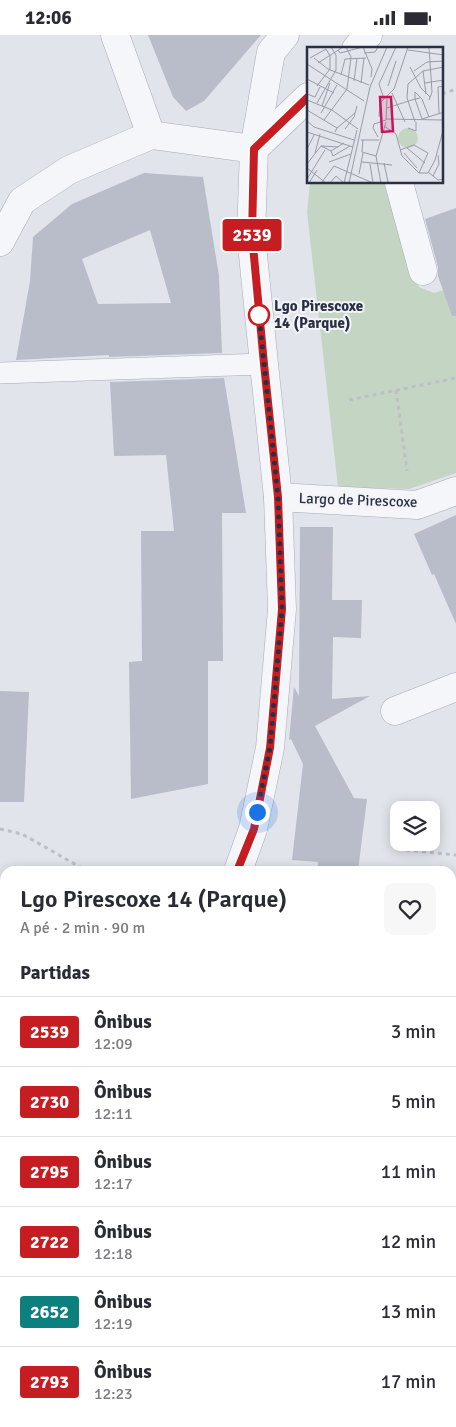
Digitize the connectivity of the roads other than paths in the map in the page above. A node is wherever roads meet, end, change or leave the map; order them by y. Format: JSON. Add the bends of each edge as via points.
{"nodes":[{"id":1,"x":115,"y":35,"type":"edge"},
{"id":2,"x":285,"y":35,"type":"edge"},
{"id":3,"x":368,"y":35,"type":"edge"},
{"id":4,"x":358,"y":47,"type":"edge"},
{"id":5,"x":307,"y":98,"type":"edge"},
{"id":6,"x":151,"y":135,"type":"junction"},
{"id":7,"x":254,"y":149,"type":"junction"},
{"id":8,"x":399,"y":184,"type":"edge"},
{"id":9,"x":0,"y":242,"type":"edge"},
{"id":10,"x":423,"y":271,"type":"dead end"},
{"id":11,"x":264,"y":364,"type":"junction"},
{"id":12,"x":0,"y":373,"type":"edge"},
{"id":13,"x":456,"y":491,"type":"edge"},
{"id":14,"x":278,"y":497,"type":"junction"},
{"id":15,"x":456,"y":687,"type":"edge"},
{"id":16,"x":395,"y":711,"type":"dead end"},
{"id":17,"x":240,"y":866,"type":"edge"}],
"edges":[{"from":1,"to":6,"type":"street"},
{"from":2,"to":7,"type":"street","name":"Largo de Pirescoxe","via":[[270,52]]},
{"from":3,"to":4,"type":"street"},
{"from":5,"to":7,"type":"street"},
{"from":6,"to":7,"type":"street"},
{"from":6,"to":9,"type":"street","via":[[69,170],[22,201]]},
{"from":7,"to":11,"type":"street","name":"Largo de Pirescoxe","via":[[252,235]]},
{"from":8,"to":10,"type":"street"},
{"from":11,"to":12,"type":"lane"},
{"from":11,"to":14,"type":"street","name":"Largo de Pirescoxe"},
{"from":13,"to":14,"type":"street","name":"Largo de Pirescoxe","via":[[417,505]]},
{"from":14,"to":17,"type":"street","via":[[282,609],[270,748],[254,829]]},
{"from":15,"to":16,"type":"street"}]}
